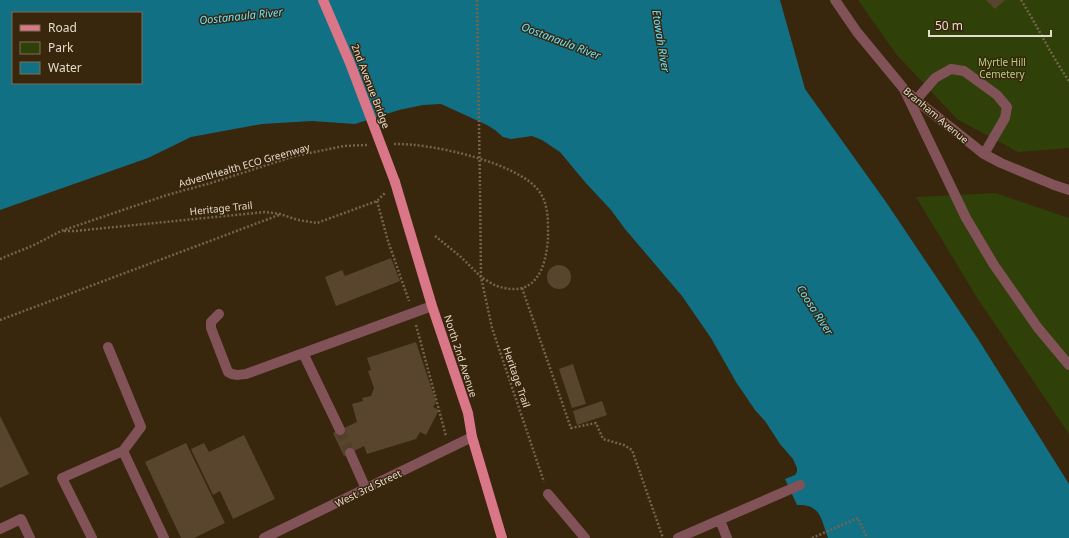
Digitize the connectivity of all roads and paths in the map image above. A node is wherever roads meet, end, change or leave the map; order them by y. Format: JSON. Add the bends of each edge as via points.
{"nodes":[{"id":1,"x":323,"y":0,"type":"edge"},
{"id":2,"x":477,"y":0,"type":"edge"},
{"id":3,"x":835,"y":0,"type":"edge"},
{"id":4,"x":1021,"y":0,"type":"edge"},
{"id":5,"x":1069,"y":81,"type":"edge"},
{"id":6,"x":904,"y":89,"type":"junction"},
{"id":7,"x":916,"y":100,"type":"junction"},
{"id":8,"x":388,"y":144,"type":"dead end"},
{"id":9,"x":374,"y":145,"type":"dead end"},
{"id":10,"x":984,"y":154,"type":"junction"},
{"id":11,"x":395,"y":182,"type":"joint"},
{"id":12,"x":1069,"y":190,"type":"edge"},
{"id":13,"x":377,"y":201,"type":"dead end"},
{"id":14,"x":280,"y":214,"type":"junction"},
{"id":15,"x":61,"y":231,"type":"junction"},
{"id":16,"x":435,"y":236,"type":"dead end"},
{"id":17,"x":0,"y":259,"type":"edge"},
{"id":18,"x":481,"y":277,"type":"junction"},
{"id":19,"x":522,"y":288,"type":"junction"},
{"id":20,"x":432,"y":306,"type":"junction"},
{"id":21,"x":219,"y":314,"type":"dead end"},
{"id":22,"x":0,"y":320,"type":"edge"},
{"id":23,"x":108,"y":347,"type":"dead end"},
{"id":24,"x":303,"y":353,"type":"junction"},
{"id":25,"x":1069,"y":365,"type":"edge"},
{"id":26,"x":340,"y":430,"type":"tunnel mouth"},
{"id":27,"x":472,"y":437,"type":"junction"},
{"id":28,"x":123,"y":451,"type":"junction"},
{"id":29,"x":350,"y":453,"type":"tunnel mouth"},
{"id":30,"x":800,"y":485,"type":"dead end"},
{"id":31,"x":366,"y":489,"type":"junction"},
{"id":32,"x":548,"y":494,"type":"joint"},
{"id":33,"x":720,"y":520,"type":"junction"},
{"id":34,"x":0,"y":529,"type":"edge"},
{"id":35,"x":30,"y":538,"type":"edge"},
{"id":36,"x":92,"y":538,"type":"edge"},
{"id":37,"x":164,"y":538,"type":"edge"},
{"id":38,"x":264,"y":538,"type":"edge"},
{"id":39,"x":502,"y":538,"type":"edge"},
{"id":40,"x":585,"y":538,"type":"edge"},
{"id":41,"x":663,"y":538,"type":"edge"},
{"id":42,"x":678,"y":538,"type":"edge"},
{"id":43,"x":727,"y":538,"type":"edge"},
{"id":44,"x":812,"y":538,"type":"edge"},
{"id":45,"x":867,"y":538,"type":"edge"}],
"edges":[{"from":1,"to":11,"type":"main road","name":"2nd Avenue Bridge","bridge":true},
{"from":2,"to":18,"type":"path","bridge":true},
{"from":3,"to":6,"type":"street","name":"Branham Avenue","via":[[857,32]]},
{"from":4,"to":5,"type":"path"},
{"from":6,"to":7,"type":"street","name":"Branham Avenue"},
{"from":6,"to":25,"type":"street","via":[[966,218],[994,265],[1038,328]]},
{"from":7,"to":10,"type":"street","name":"Branham Avenue"},
{"from":7,"to":10,"type":"street","via":[[935,78],[951,69],[964,71],[997,95],[1007,107],[1004,118]]},
{"from":8,"to":19,"type":"path","via":[[448,150],[491,161],[520,174],[539,190],[549,218],[547,253],[541,272],[531,285]]},
{"from":9,"to":15,"type":"path","name":"AdventHealth ECO Greenway","via":[[344,146],[295,156]]},
{"from":10,"to":12,"type":"street","name":"Branham Avenue"},
{"from":11,"to":20,"type":"main road","name":"North 2nd Avenue"},
{"from":13,"to":14,"type":"path","name":"Heritage Trail","via":[[317,223]]},
{"from":14,"to":15,"type":"path","name":"Heritage Trail","via":[[265,212],[75,232]]},
{"from":14,"to":22,"type":"path"},
{"from":15,"to":17,"type":"path","name":"AdventHealth ECO Greenway"},
{"from":16,"to":18,"type":"path"},
{"from":18,"to":19,"type":"path","via":[[497,286]]},
{"from":18,"to":32,"type":"path","name":"Heritage Trail","via":[[492,328]]},
{"from":19,"to":41,"type":"path","via":[[571,428],[596,423],[603,439],[632,450]]},
{"from":20,"to":24,"type":"street"},
{"from":20,"to":27,"type":"main road","name":"North 2nd Avenue","via":[[468,413]]},
{"from":21,"to":24,"type":"street","via":[[211,322],[211,328],[225,367],[234,375],[246,374]]},
{"from":23,"to":28,"type":"street","via":[[141,427]]},
{"from":24,"to":26,"type":"street"},
{"from":27,"to":31,"type":"street","name":"West 3rd Street"},
{"from":27,"to":39,"type":"main road","name":"North 2nd Avenue"},
{"from":28,"to":36,"type":"street","via":[[62,478]]},
{"from":28,"to":37,"type":"street"},
{"from":29,"to":31,"type":"street"},
{"from":30,"to":33,"type":"street"},
{"from":31,"to":38,"type":"street","name":"West 3rd Street"},
{"from":32,"to":40,"type":"street"},
{"from":33,"to":42,"type":"street"},
{"from":33,"to":43,"type":"street"},
{"from":34,"to":35,"type":"street","via":[[21,519]]},
{"from":44,"to":45,"type":"path","via":[[858,518]]}]}
